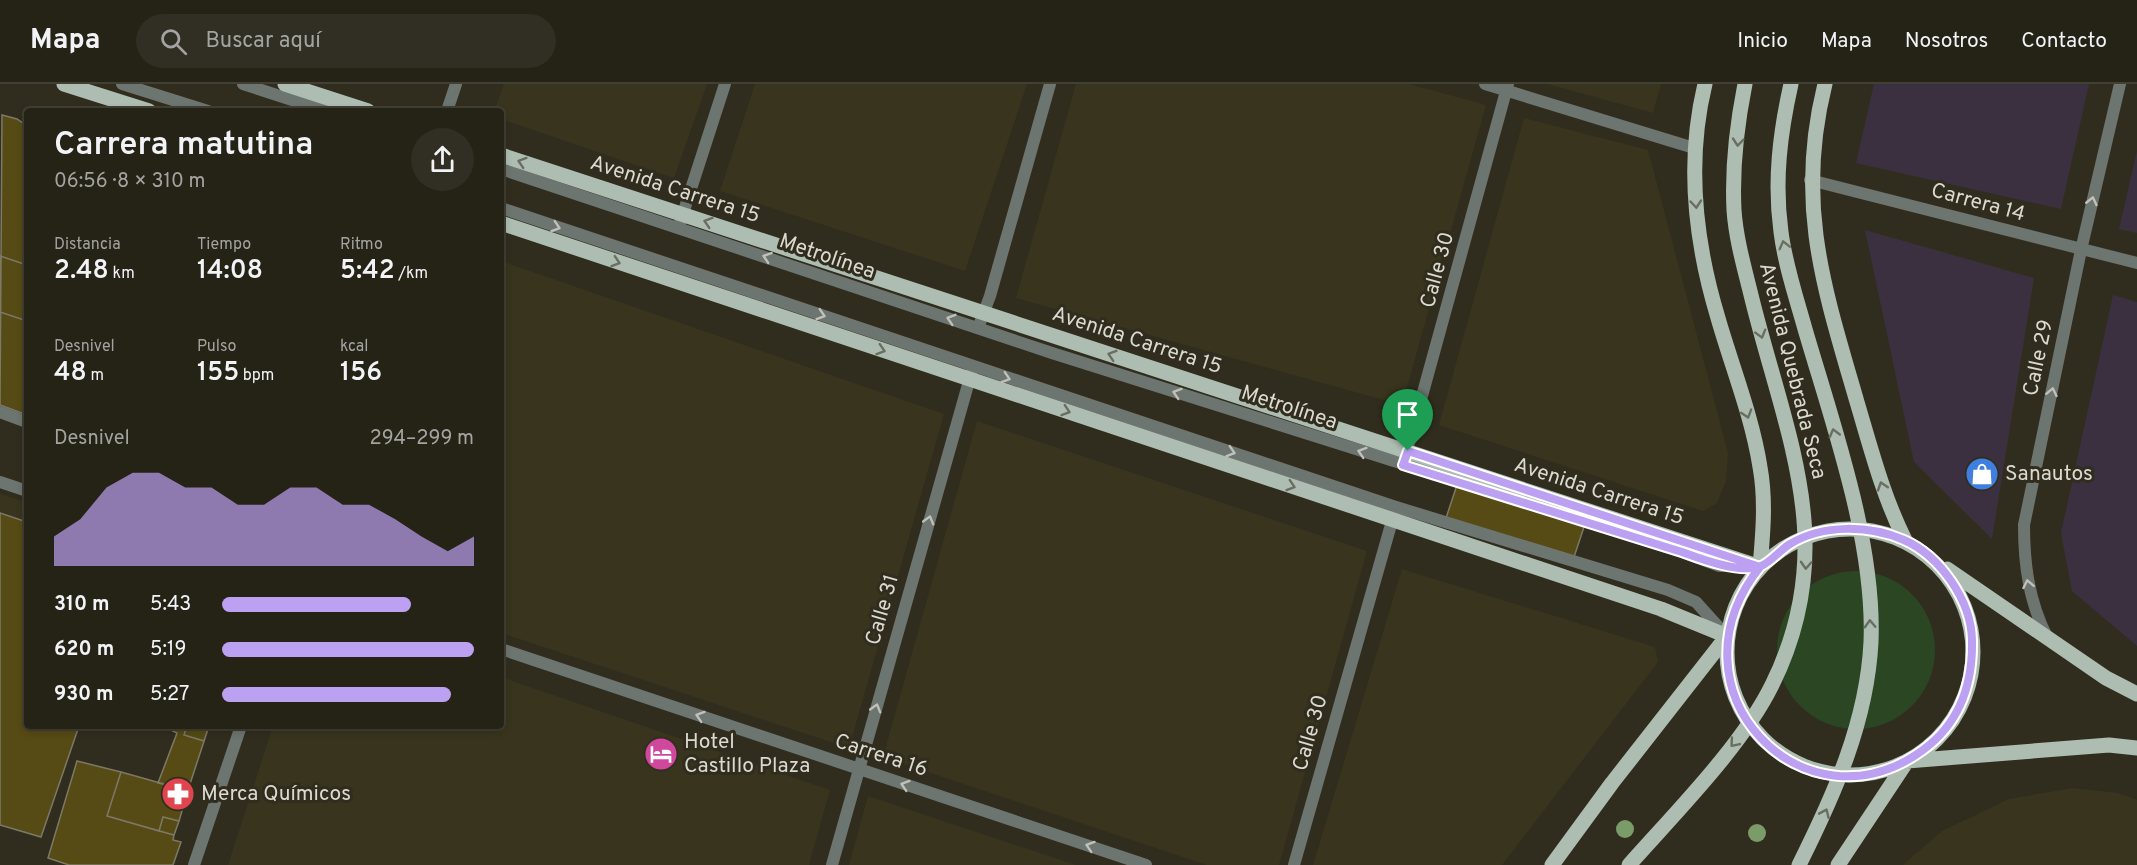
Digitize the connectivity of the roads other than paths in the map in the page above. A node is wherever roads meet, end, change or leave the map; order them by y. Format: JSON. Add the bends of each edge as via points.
{"nodes":[{"id":1,"x":64,"y":84,"type":"edge"},
{"id":2,"x":122,"y":84,"type":"edge"},
{"id":3,"x":243,"y":84,"type":"edge"},
{"id":4,"x":285,"y":84,"type":"edge"},
{"id":5,"x":456,"y":84,"type":"edge"},
{"id":6,"x":725,"y":84,"type":"edge"},
{"id":7,"x":1050,"y":84,"type":"edge"},
{"id":8,"x":1485,"y":84,"type":"edge"},
{"id":9,"x":1705,"y":84,"type":"edge"},
{"id":10,"x":1745,"y":84,"type":"edge"},
{"id":11,"x":1791,"y":84,"type":"edge"},
{"id":12,"x":1825,"y":84,"type":"edge"},
{"id":13,"x":2120,"y":84,"type":"edge"},
{"id":14,"x":1507,"y":87,"type":"edge"},
{"id":15,"x":140,"y":108,"type":"edge"},
{"id":16,"x":198,"y":108,"type":"edge"},
{"id":17,"x":317,"y":108,"type":"edge"},
{"id":18,"x":359,"y":108,"type":"edge"},
{"id":19,"x":448,"y":108,"type":"edge"},
{"id":20,"x":1694,"y":148,"type":"junction"},
{"id":21,"x":504,"y":156,"type":"edge"},
{"id":22,"x":504,"y":170,"type":"edge"},
{"id":23,"x":1810,"y":180,"type":"junction"},
{"id":24,"x":504,"y":209,"type":"edge"},
{"id":25,"x":681,"y":220,"type":"junction"},
{"id":26,"x":504,"y":224,"type":"edge"},
{"id":27,"x":2081,"y":250,"type":"junction"},
{"id":28,"x":2137,"y":263,"type":"edge"},
{"id":29,"x":984,"y":312,"type":"junction"},
{"id":30,"x":978,"y":327,"type":"junction"},
{"id":31,"x":970,"y":373,"type":"junction"},
{"id":32,"x":0,"y":412,"type":"edge"},
{"id":33,"x":24,"y":421,"type":"edge"},
{"id":34,"x":1405,"y":458,"type":"junction"},
{"id":35,"x":0,"y":482,"type":"edge"},
{"id":36,"x":24,"y":490,"type":"edge"},
{"id":37,"x":1394,"y":513,"type":"junction"},
{"id":38,"x":1905,"y":540,"type":"junction"},
{"id":39,"x":1937,"y":563,"type":"junction"},
{"id":40,"x":1760,"y":567,"type":"junction"},
{"id":41,"x":1727,"y":636,"type":"junction"},
{"id":42,"x":2048,"y":638,"type":"junction"},
{"id":43,"x":504,"y":650,"type":"edge"},
{"id":44,"x":2137,"y":694,"type":"edge"},
{"id":45,"x":240,"y":729,"type":"edge"},
{"id":46,"x":2137,"y":748,"type":"edge"},
{"id":47,"x":1907,"y":761,"type":"junction"},
{"id":48,"x":859,"y":769,"type":"junction"},
{"id":49,"x":194,"y":865,"type":"edge"},
{"id":50,"x":832,"y":865,"type":"edge"},
{"id":51,"x":1146,"y":865,"type":"edge"},
{"id":52,"x":1294,"y":865,"type":"edge"},
{"id":53,"x":1552,"y":865,"type":"edge"},
{"id":54,"x":1629,"y":865,"type":"edge"},
{"id":55,"x":1800,"y":865,"type":"edge"},
{"id":56,"x":1838,"y":865,"type":"edge"}],
"edges":[{"from":1,"to":15,"type":"main road"},
{"from":2,"to":16,"type":"street"},
{"from":3,"to":17,"type":"street"},
{"from":4,"to":18,"type":"main road"},
{"from":5,"to":19,"type":"street"},
{"from":6,"to":25,"type":"street"},
{"from":7,"to":29,"type":"street"},
{"from":8,"to":14,"type":"street"},
{"from":9,"to":20,"type":"main road"},
{"from":10,"to":54,"type":"main road","name":"Avenida Quebrada Seca","one_way":true,"bridge":true,"via":[[1734,210],[1743,261],[1800,480],[1806,566],[1801,606],[1788,648],[1739,738]]},
{"from":55,"to":11,"type":"main road","name":"Avenida Quebrada Seca","one_way":true,"bridge":true,"via":[[1848,758],[1871,643],[1869,587],[1848,483],[1781,234],[1778,173],[1781,130]]},
{"from":12,"to":23,"type":"main road"},
{"from":27,"to":13,"type":"street","name":"Calle 29","one_way":true},
{"from":14,"to":20,"type":"street"},
{"from":14,"to":34,"type":"street","name":"Calle 30"},
{"from":20,"to":40,"type":"main road","one_way":true,"via":[[1704,265],[1760,467],[1764,509]]},
{"from":25,"to":21,"type":"main road","name":"Avenida Carrera 15","one_way":true},
{"from":22,"to":25,"type":"street","name":"Metrolínea"},
{"from":23,"to":27,"type":"street","name":"Carrera 14"},
{"from":38,"to":23,"type":"main road","one_way":true,"via":[[1882,486],[1820,267]]},
{"from":24,"to":31,"type":"street","one_way":true},
{"from":29,"to":25,"type":"main road","name":"Avenida Carrera 15","one_way":true},
{"from":30,"to":25,"type":"street","name":"Metrolínea","one_way":true},
{"from":26,"to":31,"type":"main road","one_way":true},
{"from":27,"to":28,"type":"street","name":"Carrera 14"},
{"from":42,"to":27,"type":"street","name":"Calle 29","one_way":true,"via":[[2030,594],[2024,525]]},
{"from":29,"to":30,"type":"street"},
{"from":34,"to":29,"type":"main road","name":"Avenida Carrera 15","one_way":true},
{"from":34,"to":30,"type":"street","name":"Metrolínea","one_way":true},
{"from":31,"to":37,"type":"main road","one_way":true},
{"from":48,"to":31,"type":"street","name":"Calle 31","one_way":true},
{"from":32,"to":33,"type":"street"},
{"from":34,"to":40,"type":"main road","name":"Avenida Carrera 15"},
{"from":35,"to":36,"type":"street"},
{"from":37,"to":41,"type":"main road"},
{"from":37,"to":52,"type":"street","name":"Calle 30"},
{"from":38,"to":39,"type":"main road"},
{"from":38,"to":40,"type":"main road","via":[[1868,529],[1828,530],[1791,543]]},
{"from":39,"to":42,"type":"main road"},
{"from":39,"to":47,"type":"main road","via":[[1960,593],[1972,630],[1973,669],[1961,706],[1939,738]]},
{"from":40,"to":41,"type":"main road","via":[[1738,599]]},
{"from":41,"to":47,"type":"main road","via":[[1727,669],[1735,701],[1752,730],[1776,752],[1806,769],[1840,776],[1875,774]]},
{"from":41,"to":53,"type":"main road"},
{"from":42,"to":44,"type":"main road"},
{"from":48,"to":43,"type":"street","name":"Carrera 16","one_way":true},
{"from":45,"to":49,"type":"street"},
{"from":46,"to":47,"type":"main road","via":[[2097,746]]},
{"from":47,"to":56,"type":"main road"},
{"from":48,"to":50,"type":"street","name":"Calle 31"},
{"from":51,"to":48,"type":"street","name":"Carrera 16","one_way":true}]}
